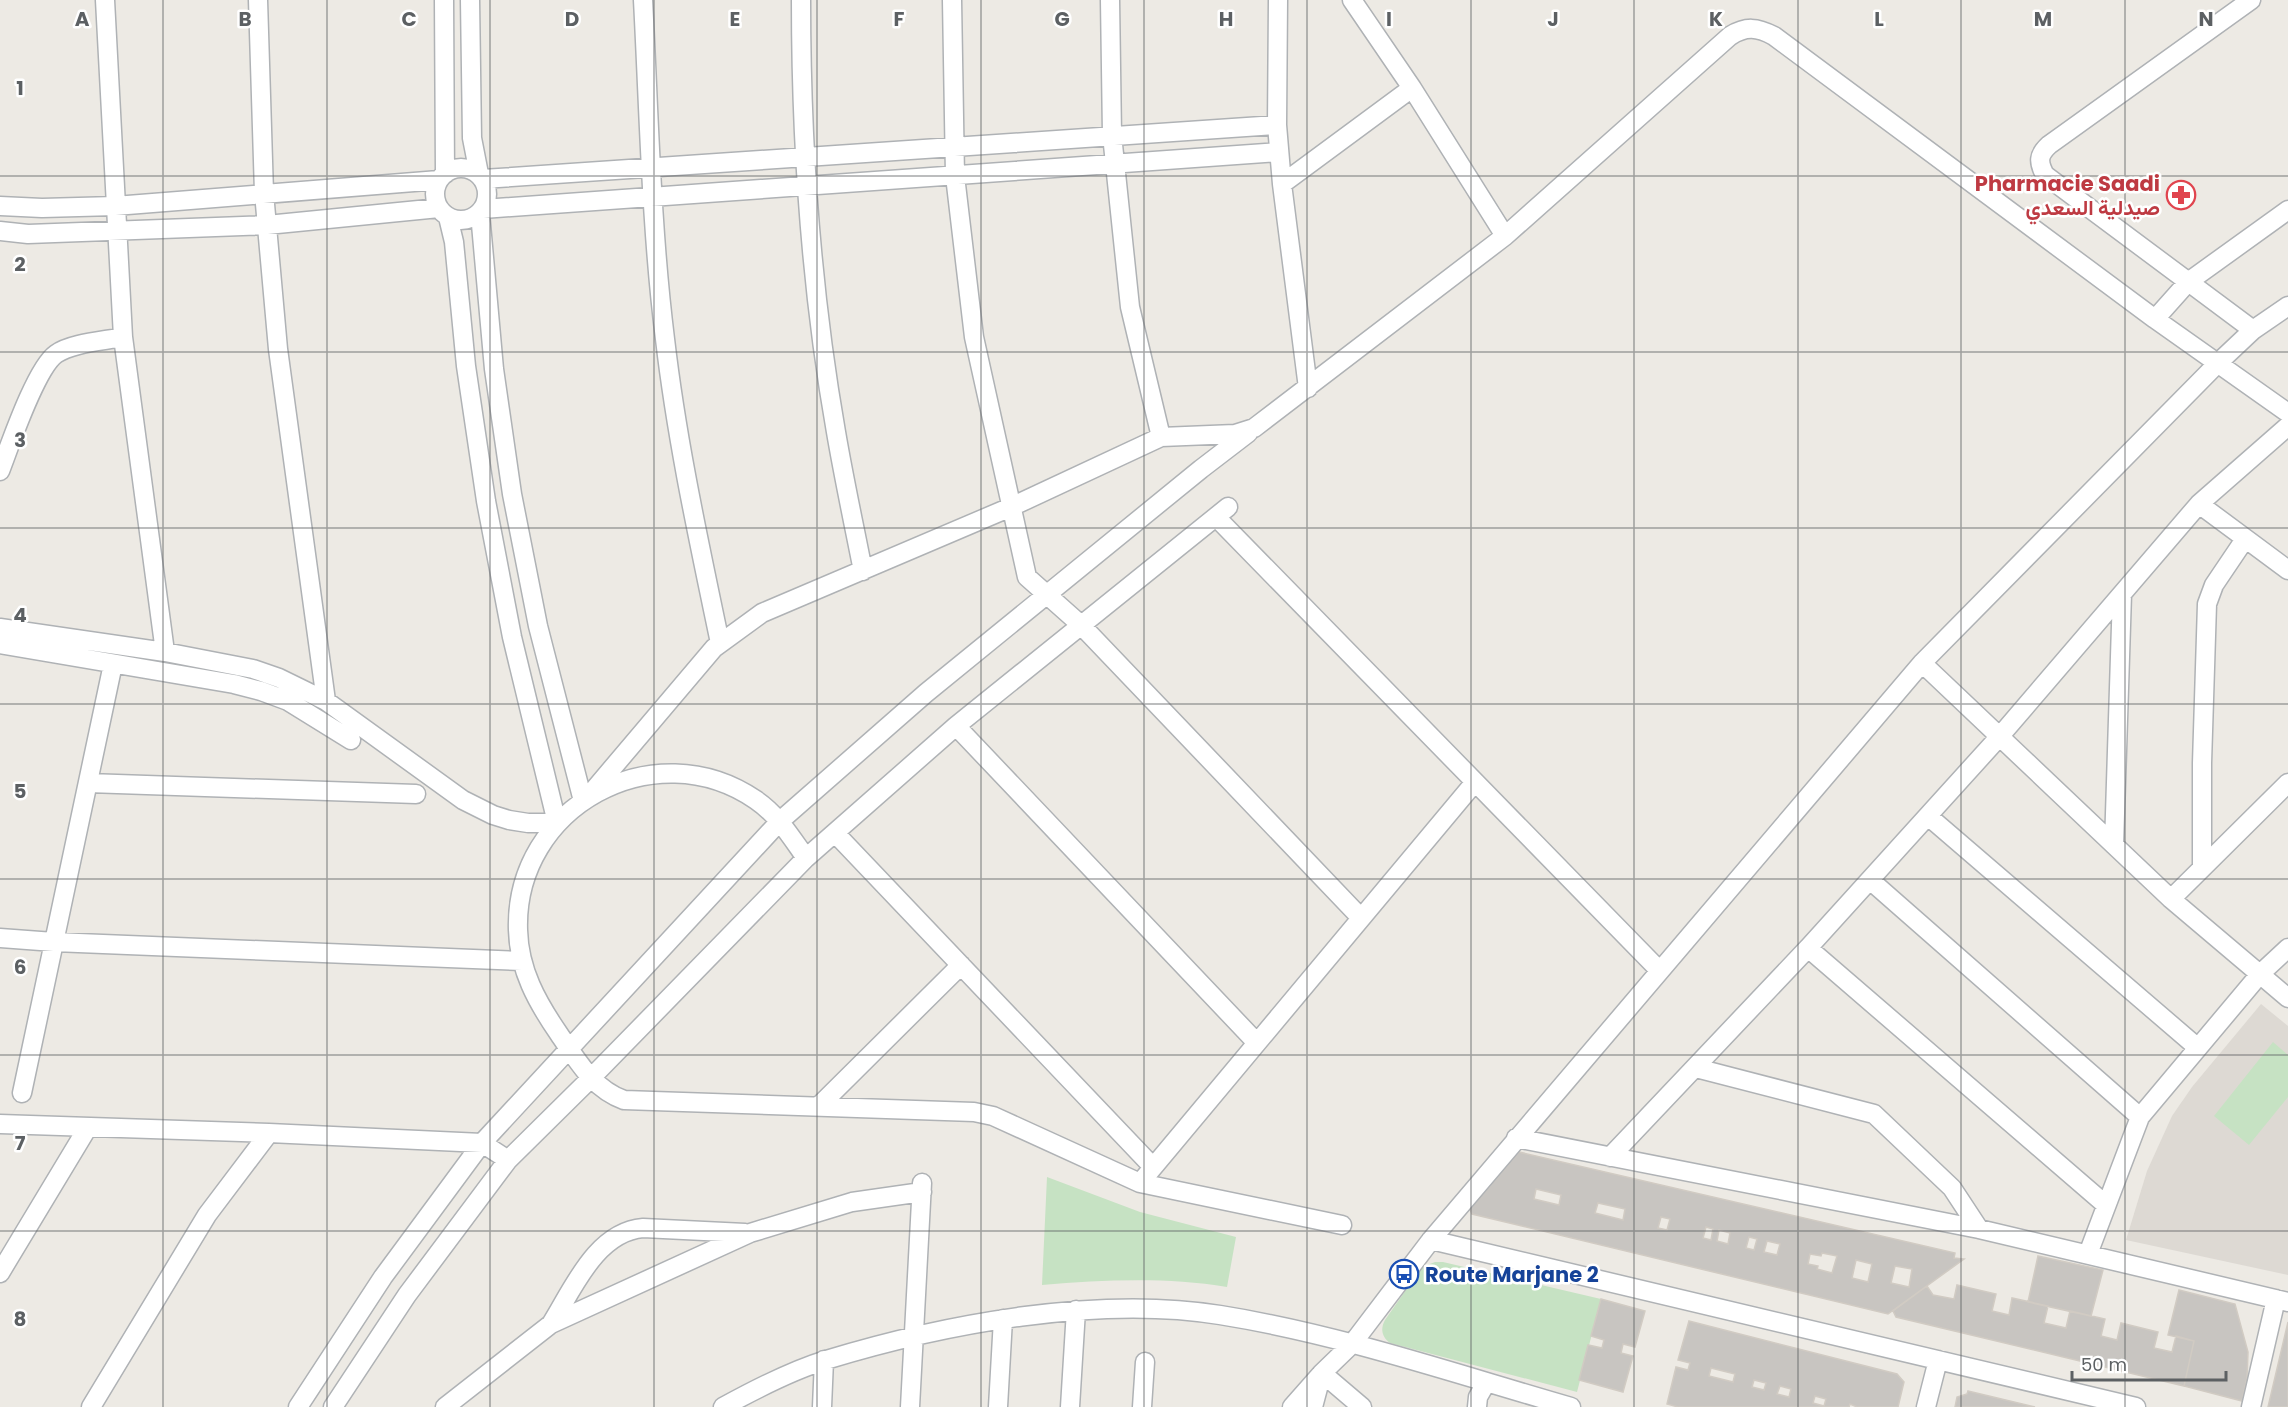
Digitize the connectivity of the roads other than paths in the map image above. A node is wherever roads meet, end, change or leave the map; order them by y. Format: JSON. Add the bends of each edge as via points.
{"nodes":[{"id":1,"x":105,"y":0,"type":"edge"},
{"id":2,"x":258,"y":0,"type":"edge"},
{"id":3,"x":444,"y":0,"type":"edge"},
{"id":4,"x":470,"y":0,"type":"edge"},
{"id":5,"x":643,"y":0,"type":"edge"},
{"id":6,"x":801,"y":0,"type":"edge"},
{"id":7,"x":952,"y":0,"type":"edge"},
{"id":8,"x":1110,"y":0,"type":"edge"},
{"id":9,"x":1278,"y":0,"type":"edge"},
{"id":10,"x":1352,"y":0,"type":"edge"},
{"id":11,"x":2252,"y":0,"type":"edge"},
{"id":12,"x":1412,"y":88,"type":"junction"},
{"id":13,"x":1277,"y":125,"type":"junction"},
{"id":14,"x":1112,"y":135,"type":"junction"},
{"id":15,"x":953,"y":146,"type":"junction"},
{"id":16,"x":1280,"y":152,"type":"junction"},
{"id":17,"x":805,"y":157,"type":"junction"},
{"id":18,"x":1115,"y":165,"type":"junction"},
{"id":19,"x":650,"y":166,"type":"junction"},
{"id":20,"x":955,"y":176,"type":"junction"},
{"id":21,"x":442,"y":177,"type":"junction"},
{"id":22,"x":481,"y":177,"type":"junction"},
{"id":23,"x":1282,"y":184,"type":"junction"},
{"id":24,"x":807,"y":185,"type":"junction"},
{"id":25,"x":264,"y":193,"type":"junction"},
{"id":26,"x":651,"y":196,"type":"junction"},
{"id":27,"x":0,"y":206,"type":"edge"},
{"id":28,"x":115,"y":206,"type":"junction"},
{"id":29,"x":2288,"y":210,"type":"edge"},
{"id":30,"x":482,"y":211,"type":"junction"},
{"id":31,"x":444,"y":213,"type":"junction"},
{"id":32,"x":267,"y":225,"type":"junction"},
{"id":33,"x":0,"y":231,"type":"edge"},
{"id":34,"x":116,"y":231,"type":"junction"},
{"id":35,"x":1505,"y":236,"type":"junction"},
{"id":36,"x":2188,"y":282,"type":"junction"},
{"id":37,"x":2288,"y":306,"type":"edge"},
{"id":38,"x":2155,"y":319,"type":"junction"},
{"id":39,"x":2253,"y":330,"type":"junction"},
{"id":40,"x":123,"y":338,"type":"junction"},
{"id":41,"x":2218,"y":363,"type":"junction"},
{"id":42,"x":1308,"y":388,"type":"junction"},
{"id":43,"x":2288,"y":413,"type":"edge"},
{"id":44,"x":2288,"y":426,"type":"edge"},
{"id":45,"x":1254,"y":428,"type":"junction"},
{"id":46,"x":1161,"y":437,"type":"junction"},
{"id":47,"x":0,"y":471,"type":"edge"},
{"id":48,"x":2199,"y":504,"type":"junction"},
{"id":49,"x":1011,"y":507,"type":"junction"},
{"id":50,"x":2244,"y":539,"type":"junction"},
{"id":51,"x":2288,"y":570,"type":"edge"},
{"id":52,"x":863,"y":571,"type":"junction"},
{"id":53,"x":2122,"y":594,"type":"junction"},
{"id":54,"x":1046,"y":595,"type":"junction"},
{"id":55,"x":1081,"y":625,"type":"junction"},
{"id":56,"x":0,"y":628,"type":"edge"},
{"id":57,"x":720,"y":643,"type":"junction"},
{"id":58,"x":0,"y":644,"type":"edge"},
{"id":59,"x":165,"y":652,"type":"junction"},
{"id":60,"x":1922,"y":663,"type":"junction"},
{"id":61,"x":113,"y":664,"type":"junction"},
{"id":62,"x":326,"y":701,"type":"junction"},
{"id":63,"x":956,"y":726,"type":"junction"},
{"id":64,"x":2000,"y":736,"type":"junction"},
{"id":65,"x":351,"y":740,"type":"dead end"},
{"id":66,"x":1475,"y":782,"type":"junction"},
{"id":67,"x":88,"y":783,"type":"junction"},
{"id":68,"x":2288,"y":783,"type":"edge"},
{"id":69,"x":416,"y":795,"type":"dead end"},
{"id":70,"x":585,"y":799,"type":"junction"},
{"id":71,"x":1928,"y":816,"type":"junction"},
{"id":72,"x":780,"y":821,"type":"junction"},
{"id":73,"x":557,"y":823,"type":"junction"},
{"id":74,"x":835,"y":833,"type":"junction"},
{"id":75,"x":2114,"y":845,"type":"junction"},
{"id":76,"x":807,"y":858,"type":"junction"},
{"id":77,"x":2202,"y":868,"type":"junction"},
{"id":78,"x":1870,"y":880,"type":"junction"},
{"id":79,"x":2171,"y":899,"type":"junction"},
{"id":80,"x":1361,"y":918,"type":"junction"},
{"id":81,"x":0,"y":938,"type":"edge"},
{"id":82,"x":54,"y":942,"type":"junction"},
{"id":83,"x":1808,"y":948,"type":"junction"},
{"id":84,"x":2288,"y":948,"type":"edge"},
{"id":85,"x":522,"y":961,"type":"junction"},
{"id":86,"x":961,"y":965,"type":"junction"},
{"id":87,"x":1659,"y":970,"type":"junction"},
{"id":88,"x":2260,"y":974,"type":"junction"},
{"id":89,"x":2288,"y":998,"type":"edge"},
{"id":90,"x":1257,"y":1043,"type":"junction"},
{"id":91,"x":568,"y":1048,"type":"junction"},
{"id":92,"x":2198,"y":1048,"type":"junction"},
{"id":93,"x":1696,"y":1068,"type":"junction"},
{"id":94,"x":590,"y":1079,"type":"junction"},
{"id":95,"x":22,"y":1093,"type":"dead end"},
{"id":96,"x":818,"y":1107,"type":"junction"},
{"id":97,"x":2140,"y":1117,"type":"junction"},
{"id":98,"x":0,"y":1124,"type":"edge"},
{"id":99,"x":88,"y":1127,"type":"junction"},
{"id":100,"x":269,"y":1133,"type":"junction"},
{"id":101,"x":1516,"y":1138,"type":"junction"},
{"id":102,"x":482,"y":1143,"type":"junction"},
{"id":103,"x":1610,"y":1157,"type":"junction"},
{"id":104,"x":508,"y":1160,"type":"junction"},
{"id":105,"x":1153,"y":1167,"type":"junction"},
{"id":106,"x":1140,"y":1183,"type":"junction"},
{"id":107,"x":2106,"y":1205,"type":"junction"},
{"id":108,"x":1342,"y":1225,"type":"dead end"},
{"id":109,"x":1979,"y":1229,"type":"junction"},
{"id":110,"x":750,"y":1233,"type":"junction"},
{"id":111,"x":1431,"y":1239,"type":"junction"},
{"id":112,"x":2088,"y":1254,"type":"junction"},
{"id":113,"x":0,"y":1273,"type":"edge"},
{"id":114,"x":2282,"y":1301,"type":"edge"},
{"id":115,"x":1076,"y":1311,"type":"junction"},
{"id":116,"x":1003,"y":1319,"type":"junction"},
{"id":117,"x":551,"y":1324,"type":"junction"},
{"id":118,"x":913,"y":1337,"type":"junction"},
{"id":119,"x":1352,"y":1344,"type":"junction"},
{"id":120,"x":824,"y":1360,"type":"junction"},
{"id":121,"x":1938,"y":1360,"type":"junction"},
{"id":122,"x":1145,"y":1362,"type":"dead end"},
{"id":123,"x":1322,"y":1373,"type":"junction"},
{"id":124,"x":1486,"y":1383,"type":"junction"},
{"id":125,"x":749,"y":1400,"type":"edge"},
{"id":126,"x":92,"y":1407,"type":"edge"},
{"id":127,"x":298,"y":1407,"type":"edge"},
{"id":128,"x":333,"y":1407,"type":"edge"},
{"id":129,"x":445,"y":1407,"type":"edge"},
{"id":130,"x":723,"y":1407,"type":"edge"},
{"id":131,"x":822,"y":1407,"type":"edge"},
{"id":132,"x":910,"y":1407,"type":"edge"},
{"id":133,"x":999,"y":1407,"type":"edge"},
{"id":134,"x":1070,"y":1407,"type":"edge"},
{"id":135,"x":1142,"y":1407,"type":"edge"},
{"id":136,"x":1292,"y":1407,"type":"edge"},
{"id":137,"x":1313,"y":1407,"type":"edge"},
{"id":138,"x":1362,"y":1407,"type":"edge"},
{"id":139,"x":1477,"y":1407,"type":"edge"},
{"id":140,"x":1571,"y":1407,"type":"edge"},
{"id":141,"x":1926,"y":1407,"type":"edge"},
{"id":142,"x":2136,"y":1407,"type":"edge"},
{"id":143,"x":2251,"y":1407,"type":"edge"}],
"edges":[{"from":1,"to":28,"type":"street"},
{"from":2,"to":25,"type":"street"},
{"from":3,"to":21,"type":"street"},
{"from":4,"to":22,"type":"street","via":[[471,138]]},
{"from":5,"to":19,"type":"street"},
{"from":6,"to":17,"type":"street"},
{"from":7,"to":15,"type":"street"},
{"from":8,"to":14,"type":"street"},
{"from":9,"to":13,"type":"street"},
{"from":10,"to":12,"type":"street"},
{"from":11,"to":36,"type":"street","via":[[2049,145],[2039,158],[2045,175]]},
{"from":12,"to":23,"type":"street"},
{"from":12,"to":35,"type":"street"},
{"from":13,"to":14,"type":"street"},
{"from":13,"to":16,"type":"street"},
{"from":14,"to":15,"type":"street"},
{"from":14,"to":18,"type":"street"},
{"from":15,"to":17,"type":"street"},
{"from":15,"to":20,"type":"street"},
{"from":16,"to":18,"type":"street"},
{"from":16,"to":23,"type":"street"},
{"from":17,"to":19,"type":"street"},
{"from":17,"to":24,"type":"street"},
{"from":18,"to":20,"type":"street"},
{"from":18,"to":46,"type":"street","via":[[1130,307]]},
{"from":19,"to":22,"type":"street"},
{"from":19,"to":26,"type":"street"},
{"from":20,"to":24,"type":"street"},
{"from":20,"to":49,"type":"street","via":[[975,337]]},
{"from":21,"to":22,"type":"street","via":[[465,168]]},
{"from":21,"to":25,"type":"street"},
{"from":21,"to":31,"type":"street","via":[[435,194]]},
{"from":22,"to":30,"type":"street","via":[[488,194]]},
{"from":23,"to":42,"type":"street"},
{"from":24,"to":26,"type":"street"},
{"from":24,"to":52,"type":"street","via":[[834,420]]},
{"from":25,"to":28,"type":"street"},
{"from":25,"to":32,"type":"street"},
{"from":26,"to":30,"type":"street"},
{"from":26,"to":57,"type":"street","via":[[665,339],[683,461]]},
{"from":27,"to":28,"type":"street"},
{"from":28,"to":34,"type":"street"},
{"from":29,"to":36,"type":"street"},
{"from":30,"to":31,"type":"street","via":[[465,221]]},
{"from":30,"to":70,"type":"street","via":[[494,369],[512,494],[538,626]]},
{"from":31,"to":32,"type":"street"},
{"from":31,"to":73,"type":"street","via":[[453,242],[486,501],[512,637]]},
{"from":32,"to":34,"type":"street"},
{"from":32,"to":62,"type":"street","via":[[278,349]]},
{"from":33,"to":34,"type":"street"},
{"from":34,"to":40,"type":"street"},
{"from":35,"to":38,"type":"street","via":[[1730,36],[1751,27],[1774,36]]},
{"from":35,"to":42,"type":"street"},
{"from":36,"to":38,"type":"street"},
{"from":36,"to":39,"type":"street"},
{"from":37,"to":39,"type":"street"},
{"from":38,"to":41,"type":"street"},
{"from":39,"to":41,"type":"street"},
{"from":40,"to":47,"type":"street","via":[[63,350],[48,360]]},
{"from":40,"to":59,"type":"street"},
{"from":41,"to":43,"type":"street"},
{"from":41,"to":60,"type":"street"},
{"from":42,"to":45,"type":"street"},
{"from":44,"to":48,"type":"street"},
{"from":45,"to":46,"type":"street","via":[[1235,434]]},
{"from":45,"to":54,"type":"street"},
{"from":46,"to":49,"type":"street"},
{"from":48,"to":50,"type":"street"},
{"from":48,"to":53,"type":"street"},
{"from":49,"to":52,"type":"street"},
{"from":49,"to":54,"type":"street","via":[[1027,577]]},
{"from":50,"to":51,"type":"street"},
{"from":50,"to":77,"type":"street","via":[[2214,585],[2207,604]]},
{"from":52,"to":57,"type":"street","via":[[762,614]]},
{"from":53,"to":64,"type":"street"},
{"from":53,"to":75,"type":"street"},
{"from":54,"to":55,"type":"street"},
{"from":54,"to":72,"type":"street","via":[[926,693]]},
{"from":55,"to":63,"type":"street"},
{"from":55,"to":66,"type":"street","via":[[1222,512]]},
{"from":55,"to":80,"type":"street"},
{"from":56,"to":59,"type":"street"},
{"from":57,"to":70,"type":"street"},
{"from":58,"to":61,"type":"street"},
{"from":59,"to":62,"type":"street","via":[[253,669]]},
{"from":60,"to":64,"type":"street"},
{"from":60,"to":87,"type":"street"},
{"from":61,"to":65,"type":"street","via":[[261,690],[288,701]]},
{"from":61,"to":67,"type":"street"},
{"from":62,"to":73,"type":"street","via":[[463,800],[509,820]]},
{"from":63,"to":74,"type":"street"},
{"from":63,"to":90,"type":"street"},
{"from":64,"to":71,"type":"street"},
{"from":64,"to":75,"type":"street"},
{"from":66,"to":80,"type":"street"},
{"from":66,"to":87,"type":"street"},
{"from":67,"to":69,"type":"street"},
{"from":67,"to":82,"type":"street"},
{"from":68,"to":77,"type":"street"},
{"from":70,"to":72,"type":"street","via":[[634,777],[686,774],[735,788],[757,800]]},
{"from":70,"to":73,"type":"street"},
{"from":71,"to":78,"type":"street"},
{"from":71,"to":92,"type":"street"},
{"from":72,"to":76,"type":"street"},
{"from":72,"to":91,"type":"street"},
{"from":73,"to":85,"type":"street","via":[[535,855],[525,879],[518,930]]},
{"from":74,"to":76,"type":"street"},
{"from":74,"to":86,"type":"street"},
{"from":75,"to":79,"type":"street"},
{"from":76,"to":94,"type":"street"},
{"from":77,"to":79,"type":"street"},
{"from":78,"to":83,"type":"street"},
{"from":78,"to":97,"type":"street"},
{"from":79,"to":88,"type":"street"},
{"from":80,"to":90,"type":"street"},
{"from":81,"to":82,"type":"street"},
{"from":82,"to":85,"type":"street"},
{"from":82,"to":95,"type":"street"},
{"from":83,"to":93,"type":"street"},
{"from":83,"to":107,"type":"street"},
{"from":84,"to":88,"type":"street"},
{"from":85,"to":91,"type":"street","via":[[539,1004]]},
{"from":86,"to":96,"type":"street"},
{"from":86,"to":105,"type":"street"},
{"from":87,"to":101,"type":"street"},
{"from":88,"to":89,"type":"street"},
{"from":88,"to":92,"type":"street"},
{"from":90,"to":105,"type":"street"},
{"from":91,"to":94,"type":"street"},
{"from":91,"to":102,"type":"street"},
{"from":92,"to":97,"type":"street"},
{"from":93,"to":103,"type":"street"},
{"from":93,"to":109,"type":"street","via":[[1874,1114],[1952,1188]]},
{"from":94,"to":96,"type":"street","via":[[609,1095],[624,1100]]},
{"from":94,"to":104,"type":"street"},
{"from":96,"to":106,"type":"street","via":[[974,1112],[993,1116]]},
{"from":97,"to":107,"type":"street"},
{"from":98,"to":99,"type":"street"},
{"from":99,"to":100,"type":"street"},
{"from":99,"to":113,"type":"street"},
{"from":100,"to":102,"type":"street"},
{"from":100,"to":126,"type":"street","via":[[207,1215]]},
{"from":101,"to":103,"type":"street"},
{"from":101,"to":111,"type":"street"},
{"from":102,"to":104,"type":"street"},
{"from":102,"to":127,"type":"street","via":[[383,1277]]},
{"from":103,"to":109,"type":"street"},
{"from":104,"to":128,"type":"street","via":[[407,1295]]},
{"from":105,"to":106,"type":"street"},
{"from":106,"to":108,"type":"street"},
{"from":107,"to":112,"type":"street"},
{"from":109,"to":112,"type":"street"},
{"from":110,"to":117,"type":"street"},
{"from":110,"to":117,"type":"street","via":[[643,1228],[620,1234],[605,1244],[588,1265]]},
{"from":110,"to":118,"type":"street","via":[[852,1202],[922,1187]]},
{"from":111,"to":119,"type":"street"},
{"from":111,"to":121,"type":"street"},
{"from":112,"to":114,"type":"street"},
{"from":114,"to":143,"type":"street"},
{"from":115,"to":116,"type":"street"},
{"from":115,"to":119,"type":"street","via":[[1163,1309],[1219,1314]]},
{"from":115,"to":134,"type":"street"},
{"from":116,"to":118,"type":"street"},
{"from":116,"to":133,"type":"street"},
{"from":117,"to":129,"type":"street"},
{"from":118,"to":120,"type":"street"},
{"from":118,"to":132,"type":"street"},
{"from":119,"to":123,"type":"street"},
{"from":119,"to":124,"type":"street"},
{"from":120,"to":125,"type":"street"},
{"from":120,"to":131,"type":"street"},
{"from":121,"to":141,"type":"street"},
{"from":121,"to":142,"type":"street"},
{"from":122,"to":135,"type":"street"},
{"from":123,"to":136,"type":"street"},
{"from":123,"to":137,"type":"street"},
{"from":123,"to":138,"type":"street"},
{"from":124,"to":139,"type":"street"},
{"from":124,"to":140,"type":"street"},
{"from":125,"to":130,"type":"street"}]}
